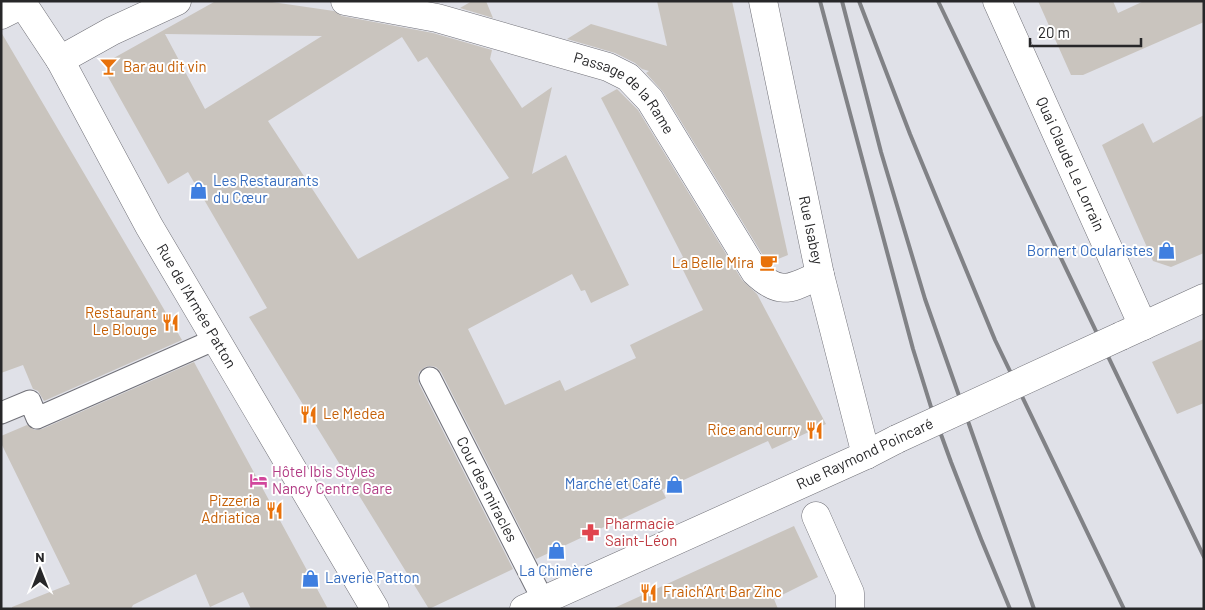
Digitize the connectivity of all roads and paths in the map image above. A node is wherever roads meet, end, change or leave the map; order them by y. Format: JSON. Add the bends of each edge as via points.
{"nodes":[{"id":1,"x":177,"y":1,"type":"edge"},
{"id":2,"x":345,"y":1,"type":"edge"},
{"id":3,"x":763,"y":1,"type":"edge"},
{"id":4,"x":997,"y":1,"type":"edge"},
{"id":5,"x":15,"y":7,"type":"edge"},
{"id":6,"x":60,"y":60,"type":"junction"},
{"id":7,"x":820,"y":275,"type":"junction"},
{"id":8,"x":1204,"y":298,"type":"edge"},
{"id":9,"x":1132,"y":331,"type":"junction"},
{"id":10,"x":216,"y":339,"type":"junction"},
{"id":11,"x":430,"y":378,"type":"dead end"},
{"id":12,"x":1,"y":413,"type":"edge"},
{"id":13,"x":866,"y":455,"type":"junction"},
{"id":14,"x":816,"y":516,"type":"dead end"},
{"id":15,"x":534,"y":604,"type":"edge"},
{"id":16,"x":375,"y":609,"type":"edge"},
{"id":17,"x":850,"y":609,"type":"edge"}],
"edges":[{"from":1,"to":6,"type":"street"},
{"from":2,"to":7,"type":"street","name":"Passage de la Rame","via":[[437,18],[608,66],[628,77],[650,100],[755,272],[766,283],[779,288],[793,287]]},
{"from":3,"to":7,"type":"street","name":"Rue Isabey"},
{"from":4,"to":9,"type":"street","name":"Quai Claude Le Lorrain"},
{"from":5,"to":6,"type":"street","name":"Rue de l'Armée Patton"},
{"from":6,"to":10,"type":"street","name":"Rue de l'Armée Patton","via":[[149,226]]},
{"from":7,"to":13,"type":"street","name":"Rue Isabey"},
{"from":8,"to":9,"type":"street","name":"Rue Raymond Poincaré"},
{"from":9,"to":13,"type":"street","name":"Rue Raymond Poincaré","bridge":true},
{"from":10,"to":12,"type":"lane","via":[[37,418],[30,401]]},
{"from":10,"to":16,"type":"street","name":"Rue de l'Armée Patton"},
{"from":11,"to":15,"type":"lane","name":"Cour des miracles"},
{"from":13,"to":15,"type":"street","name":"Rue Raymond Poincaré"},
{"from":14,"to":17,"type":"street","via":[[850,594]]}]}
